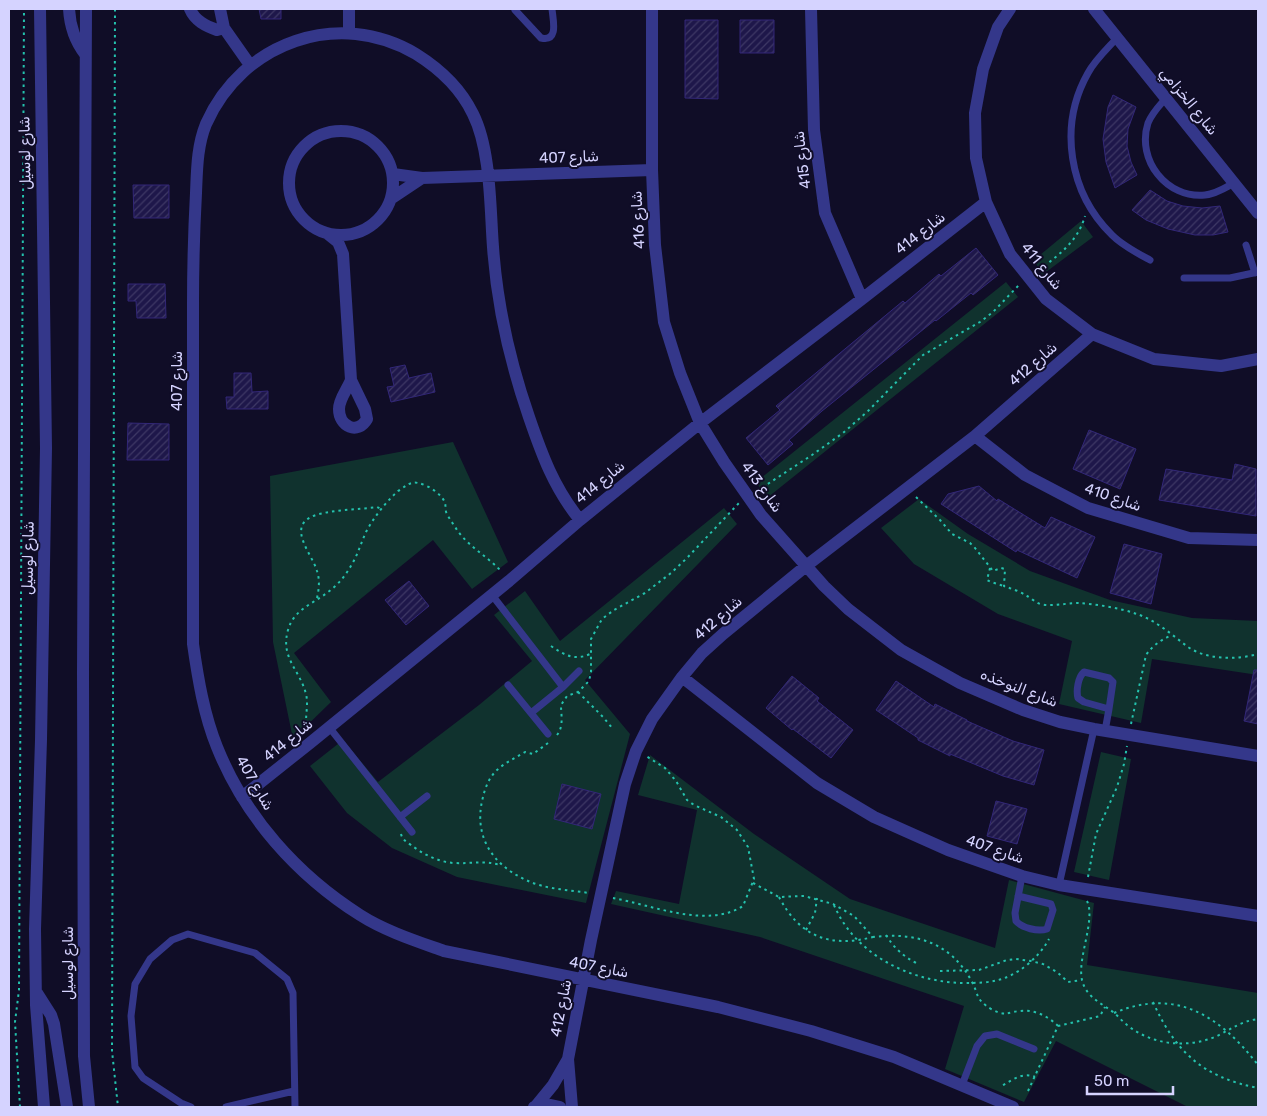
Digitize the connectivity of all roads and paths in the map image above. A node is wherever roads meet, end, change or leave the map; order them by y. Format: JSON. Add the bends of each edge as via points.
{"nodes":[{"id":1,"x":24,"y":9,"type":"edge"},
{"id":2,"x":40,"y":9,"type":"edge"},
{"id":3,"x":69,"y":9,"type":"edge"},
{"id":4,"x":86,"y":9,"type":"edge"},
{"id":5,"x":116,"y":9,"type":"edge"},
{"id":6,"x":190,"y":9,"type":"edge"},
{"id":7,"x":220,"y":9,"type":"edge"},
{"id":8,"x":349,"y":9,"type":"edge"},
{"id":9,"x":516,"y":9,"type":"edge"},
{"id":10,"x":552,"y":9,"type":"edge"},
{"id":11,"x":652,"y":9,"type":"edge"},
{"id":12,"x":811,"y":9,"type":"edge"},
{"id":13,"x":1010,"y":9,"type":"edge"},
{"id":14,"x":1094,"y":9,"type":"edge"},
{"id":15,"x":224,"y":28,"type":"junction"},
{"id":16,"x":348,"y":33,"type":"junction"},
{"id":17,"x":1117,"y":38,"type":"junction"},
{"id":18,"x":85,"y":54,"type":"junction"},
{"id":19,"x":250,"y":66,"type":"junction"},
{"id":20,"x":1166,"y":98,"type":"junction"},
{"id":21,"x":652,"y":170,"type":"junction"},
{"id":22,"x":393,"y":174,"type":"junction"},
{"id":23,"x":488,"y":176,"type":"junction"},
{"id":24,"x":422,"y":178,"type":"junction"},
{"id":25,"x":1234,"y":183,"type":"junction"},
{"id":26,"x":392,"y":198,"type":"junction"},
{"id":27,"x":986,"y":202,"type":"junction"},
{"id":28,"x":1088,"y":204,"type":"junction"},
{"id":29,"x":1258,"y":213,"type":"edge"},
{"id":30,"x":362,"y":232,"type":"junction"},
{"id":31,"x":328,"y":234,"type":"junction"},
{"id":32,"x":1246,"y":245,"type":"dead end"},
{"id":33,"x":343,"y":254,"type":"junction"},
{"id":34,"x":1150,"y":260,"type":"dead end"},
{"id":35,"x":1257,"y":272,"type":"edge"},
{"id":36,"x":1029,"y":278,"type":"junction"},
{"id":37,"x":1184,"y":278,"type":"dead end"},
{"id":38,"x":1018,"y":286,"type":"dead end"},
{"id":39,"x":862,"y":299,"type":"junction"},
{"id":40,"x":1092,"y":334,"type":"junction"},
{"id":41,"x":1258,"y":359,"type":"edge"},
{"id":42,"x":351,"y":380,"type":"dead end"},
{"id":43,"x":700,"y":423,"type":"junction"},
{"id":44,"x":975,"y":436,"type":"junction"},
{"id":45,"x":907,"y":488,"type":"junction"},
{"id":46,"x":748,"y":496,"type":"junction"},
{"id":47,"x":381,"y":509,"type":"junction"},
{"id":48,"x":580,"y":520,"type":"junction"},
{"id":49,"x":1258,"y":540,"type":"edge"},
{"id":50,"x":806,"y":566,"type":"junction"},
{"id":51,"x":990,"y":568,"type":"junction"},
{"id":52,"x":509,"y":581,"type":"junction"},
{"id":53,"x":1004,"y":586,"type":"junction"},
{"id":54,"x":492,"y":595,"type":"junction"},
{"id":55,"x":316,"y":600,"type":"junction"},
{"id":56,"x":1172,"y":635,"type":"junction"},
{"id":57,"x":551,"y":646,"type":"dead end"},
{"id":58,"x":590,"y":654,"type":"dead end"},
{"id":59,"x":1258,"y":654,"type":"edge"},
{"id":60,"x":579,"y":671,"type":"dead end"},
{"id":61,"x":682,"y":677,"type":"junction"},
{"id":62,"x":508,"y":684,"type":"dead end"},
{"id":63,"x":563,"y":687,"type":"junction"},
{"id":64,"x":578,"y":692,"type":"dead end"},
{"id":65,"x":1109,"y":708,"type":"junction"},
{"id":66,"x":530,"y":713,"type":"junction"},
{"id":67,"x":329,"y":727,"type":"junction"},
{"id":68,"x":613,"y":729,"type":"dead end"},
{"id":69,"x":1099,"y":730,"type":"junction"},
{"id":70,"x":548,"y":734,"type":"dead end"},
{"id":71,"x":1129,"y":735,"type":"junction"},
{"id":72,"x":310,"y":743,"type":"junction"},
{"id":73,"x":1258,"y":756,"type":"edge"},
{"id":74,"x":427,"y":796,"type":"dead end"},
{"id":75,"x":242,"y":797,"type":"junction"},
{"id":76,"x":403,"y":820,"type":"junction"},
{"id":77,"x":412,"y":832,"type":"dead end"},
{"id":78,"x":503,"y":865,"type":"dead end"},
{"id":79,"x":1022,"y":876,"type":"junction"},
{"id":80,"x":753,"y":883,"type":"dead end"},
{"id":81,"x":1059,"y":885,"type":"junction"},
{"id":82,"x":1086,"y":889,"type":"junction"},
{"id":83,"x":1018,"y":896,"type":"junction"},
{"id":84,"x":779,"y":897,"type":"junction"},
{"id":85,"x":817,"y":898,"type":"junction"},
{"id":86,"x":833,"y":904,"type":"junction"},
{"id":87,"x":1258,"y":916,"type":"edge"},
{"id":88,"x":806,"y":930,"type":"junction"},
{"id":89,"x":1051,"y":932,"type":"dead end"},
{"id":90,"x":886,"y":935,"type":"junction"},
{"id":91,"x":873,"y":937,"type":"junction"},
{"id":92,"x":858,"y":941,"type":"junction"},
{"id":93,"x":1031,"y":961,"type":"junction"},
{"id":94,"x":916,"y":964,"type":"dead end"},
{"id":95,"x":964,"y":970,"type":"junction"},
{"id":96,"x":940,"y":971,"type":"dead end"},
{"id":97,"x":583,"y":980,"type":"junction"},
{"id":98,"x":1082,"y":980,"type":"junction"},
{"id":99,"x":973,"y":983,"type":"junction"},
{"id":100,"x":37,"y":993,"type":"junction"},
{"id":101,"x":1153,"y":1002,"type":"junction"},
{"id":102,"x":1105,"y":1007,"type":"junction"},
{"id":103,"x":1114,"y":1013,"type":"junction"},
{"id":104,"x":1258,"y":1019,"type":"edge"},
{"id":105,"x":1058,"y":1026,"type":"junction"},
{"id":106,"x":1227,"y":1031,"type":"junction"},
{"id":107,"x":38,"y":1038,"type":"junction"},
{"id":108,"x":1177,"y":1045,"type":"junction"},
{"id":109,"x":1034,"y":1049,"type":"dead end"},
{"id":110,"x":568,"y":1059,"type":"junction"},
{"id":111,"x":1258,"y":1065,"type":"edge"},
{"id":112,"x":1035,"y":1077,"type":"junction"},
{"id":113,"x":962,"y":1085,"type":"junction"},
{"id":114,"x":1003,"y":1085,"type":"dead end"},
{"id":115,"x":1258,"y":1088,"type":"edge"},
{"id":116,"x":294,"y":1091,"type":"junction"},
{"id":117,"x":1028,"y":1091,"type":"dead end"},
{"id":118,"x":90,"y":1104,"type":"edge"},
{"id":119,"x":20,"y":1107,"type":"edge"},
{"id":120,"x":35,"y":1107,"type":"edge"},
{"id":121,"x":44,"y":1107,"type":"edge"},
{"id":122,"x":67,"y":1107,"type":"edge"},
{"id":123,"x":118,"y":1107,"type":"edge"},
{"id":124,"x":191,"y":1107,"type":"edge"},
{"id":125,"x":226,"y":1107,"type":"edge"},
{"id":126,"x":295,"y":1107,"type":"edge"},
{"id":127,"x":535,"y":1107,"type":"edge"},
{"id":128,"x":560,"y":1107,"type":"edge"},
{"id":129,"x":572,"y":1107,"type":"edge"},
{"id":130,"x":1013,"y":1107,"type":"edge"}],
"edges":[{"from":1,"to":119,"type":"path","via":[[19,990],[15,1022]]},
{"from":2,"to":100,"type":"street","name":"شارع لوسيل","via":[[46,448],[35,929]]},
{"from":3,"to":18,"type":"street","via":[[72,30]]},
{"from":4,"to":18,"type":"street","name":"شارع لوسيل"},
{"from":5,"to":123,"type":"path","via":[[112,1051]]},
{"from":6,"to":15,"type":"street","via":[[200,22],[217,30]]},
{"from":7,"to":15,"type":"street"},
{"from":8,"to":16,"type":"street"},
{"from":9,"to":10,"type":"lane","via":[[541,38],[546,39],[554,34]]},
{"from":11,"to":21,"type":"street","name":"شارع 416"},
{"from":12,"to":39,"type":"street","name":"شارع 415","via":[[814,130],[825,213]]},
{"from":13,"to":27,"type":"street","name":"شارع 411","via":[[998,28],[983,69],[975,113],[976,158]]},
{"from":14,"to":17,"type":"street","name":"شارع الخزامي"},
{"from":15,"to":19,"type":"street"},
{"from":16,"to":19,"type":"street","name":"شارع 407","via":[[293,42]]},
{"from":16,"to":23,"type":"street","name":"شارع 407","via":[[369,35],[401,45],[444,75],[459,91],[479,127]]},
{"from":17,"to":20,"type":"street","name":"شارع الخزامي"},
{"from":17,"to":28,"type":"lane","via":[[1088,72],[1073,114],[1072,158],[1077,180]]},
{"from":18,"to":118,"type":"street","name":"شارع لوسيل","via":[[84,1056]]},
{"from":19,"to":75,"type":"street","name":"شارع 407","via":[[216,105],[201,138],[194,232],[193,644],[216,746]]},
{"from":20,"to":25,"type":"street","name":"شارع الخزامي"},
{"from":20,"to":25,"type":"lane","via":[[1155,110],[1145,139],[1147,154],[1155,171],[1175,189],[1190,194],[1206,195]]},
{"from":21,"to":23,"type":"street","name":"شارع 407"},
{"from":21,"to":43,"type":"street","name":"شارع 416","via":[[664,322]]},
{"from":22,"to":24,"type":"street"},
{"from":22,"to":26,"type":"street"},
{"from":22,"to":31,"type":"street","via":[[381,149],[358,134],[330,132],[306,145],[291,168],[291,196],[304,220]]},
{"from":23,"to":24,"type":"street"},
{"from":23,"to":48,"type":"street","name":"شارع 407","via":[[498,295],[518,383],[552,478]]},
{"from":24,"to":26,"type":"street"},
{"from":25,"to":29,"type":"street","name":"شارع الخزامي"},
{"from":26,"to":30,"type":"street","via":[[380,218]]},
{"from":27,"to":36,"type":"street","name":"شارع 411","via":[[1010,254]]},
{"from":27,"to":39,"type":"street","name":"شارع 414"},
{"from":28,"to":34,"type":"lane","via":[[1113,236]]},
{"from":28,"to":36,"type":"path","via":[[1079,232],[1069,246]]},
{"from":30,"to":31,"type":"street"},
{"from":30,"to":33,"type":"street"},
{"from":31,"to":33,"type":"street","via":[[338,242]]},
{"from":32,"to":35,"type":"lane"},
{"from":33,"to":42,"type":"street"},
{"from":35,"to":37,"type":"lane","via":[[1230,278]]},
{"from":36,"to":40,"type":"street","name":"شارع 411","via":[[1046,299]]},
{"from":38,"to":46,"type":"path","via":[[980,322],[923,355],[843,433]]},
{"from":39,"to":43,"type":"street","name":"شارع 414"},
{"from":40,"to":41,"type":"street","name":"شارع 411","via":[[1154,359],[1221,366]]},
{"from":40,"to":44,"type":"street","name":"شارع 412"},
{"from":43,"to":46,"type":"street","name":"شارع 413"},
{"from":43,"to":48,"type":"street","name":"شارع 414"},
{"from":44,"to":45,"type":"street","name":"شارع 412"},
{"from":44,"to":49,"type":"street","name":"شارع 410","via":[[1025,475],[1088,508],[1189,538]]},
{"from":45,"to":50,"type":"street","name":"شارع 412"},
{"from":45,"to":51,"type":"path","via":[[952,534],[975,548]]},
{"from":46,"to":50,"type":"street","name":"شارع 413"},
{"from":47,"to":52,"type":"path","via":[[407,485],[427,487],[443,499],[446,513],[466,541],[496,565]]},
{"from":47,"to":55,"type":"path","via":[[348,570],[338,584]]},
{"from":47,"to":55,"type":"path","via":[[342,510],[315,516],[305,522],[301,539],[318,573]]},
{"from":48,"to":52,"type":"street","name":"شارع 414"},
{"from":50,"to":61,"type":"street","name":"شارع 412","via":[[723,634]]},
{"from":50,"to":69,"type":"street","name":"شارع النوخذه","via":[[848,610],[927,666],[1023,710]]},
{"from":51,"to":53,"type":"path","via":[[987,580]]},
{"from":51,"to":53,"type":"path","via":[[993,571],[1005,569]]},
{"from":52,"to":54,"type":"street","name":"شارع 414"},
{"from":53,"to":56,"type":"path","via":[[1038,603],[1055,606],[1093,604],[1136,613]]},
{"from":54,"to":63,"type":"lane"},
{"from":54,"to":67,"type":"street","name":"شارع 414"},
{"from":55,"to":72,"type":"path","via":[[306,605],[293,620],[286,640],[290,662],[306,694],[305,722]]},
{"from":56,"to":59,"type":"path","via":[[1201,653],[1238,658]]},
{"from":56,"to":71,"type":"path","via":[[1152,646],[1146,655]]},
{"from":57,"to":58,"type":"path","via":[[572,657],[582,658]]},
{"from":60,"to":63,"type":"lane"},
{"from":61,"to":79,"type":"street","name":"شارع 407","via":[[817,783],[874,817],[948,850]]},
{"from":61,"to":97,"type":"street","name":"شارع 412","via":[[652,719],[636,750],[612,840]]},
{"from":62,"to":66,"type":"lane"},
{"from":63,"to":66,"type":"lane"},
{"from":64,"to":68,"type":"path"},
{"from":65,"to":65,"type":"lane","via":[[1114,684],[1111,680],[1083,673],[1078,698]]},
{"from":65,"to":69,"type":"lane"},
{"from":66,"to":70,"type":"lane"},
{"from":67,"to":72,"type":"street","name":"شارع 414"},
{"from":67,"to":76,"type":"lane"},
{"from":69,"to":71,"type":"street","name":"شارع النوخذه"},
{"from":69,"to":81,"type":"lane"},
{"from":71,"to":73,"type":"street","name":"شارع النوخذه"},
{"from":71,"to":82,"type":"path","via":[[1117,787],[1096,834]]},
{"from":72,"to":75,"type":"street","name":"شارع 414"},
{"from":74,"to":76,"type":"lane"},
{"from":75,"to":97,"type":"street","name":"شارع 407","via":[[297,866],[361,916],[405,937],[444,950]]},
{"from":76,"to":77,"type":"lane"},
{"from":76,"to":78,"type":"path","via":[[398,828],[402,838],[419,851],[441,861],[487,861]]},
{"from":79,"to":81,"type":"street","name":"شارع 407"},
{"from":79,"to":83,"type":"lane"},
{"from":80,"to":84,"type":"path"},
{"from":81,"to":82,"type":"street","name":"شارع 407"},
{"from":82,"to":87,"type":"street","name":"شارع 407"},
{"from":82,"to":98,"type":"path","via":[[1089,906]]},
{"from":83,"to":83,"type":"lane","via":[[1014,916],[1018,924],[1047,929],[1053,908],[1051,904]]},
{"from":84,"to":85,"type":"path"},
{"from":84,"to":88,"type":"path","via":[[794,920]]},
{"from":85,"to":86,"type":"path"},
{"from":85,"to":88,"type":"path","via":[[813,920]]},
{"from":86,"to":91,"type":"path","via":[[854,916]]},
{"from":86,"to":92,"type":"path","via":[[840,919]]},
{"from":88,"to":92,"type":"path","via":[[831,941]]},
{"from":89,"to":93,"type":"path","via":[[1043,950]]},
{"from":90,"to":91,"type":"path"},
{"from":90,"to":94,"type":"path","via":[[899,952]]},
{"from":90,"to":95,"type":"path","via":[[924,939],[937,945]]},
{"from":91,"to":92,"type":"path"},
{"from":92,"to":99,"type":"path","via":[[893,966],[913,974],[934,980]]},
{"from":93,"to":95,"type":"path","via":[[1008,960],[979,970]]},
{"from":93,"to":98,"type":"path","via":[[1043,964],[1068,982]]},
{"from":93,"to":99,"type":"path","via":[[1015,974],[998,981]]},
{"from":95,"to":96,"type":"path"},
{"from":95,"to":99,"type":"path"},
{"from":97,"to":110,"type":"street","name":"شارع 412"},
{"from":97,"to":113,"type":"street","name":"شارع 407","via":[[718,1007],[811,1031],[894,1057]]},
{"from":98,"to":102,"type":"path","via":[[1087,992]]},
{"from":99,"to":105,"type":"path","via":[[980,1000],[992,1010],[1008,1015],[1023,1010],[1040,1013]]},
{"from":100,"to":107,"type":"street","name":"شارع لوسيل"},
{"from":100,"to":122,"type":"street","via":[[54,1024]]},
{"from":101,"to":103,"type":"path"},
{"from":101,"to":106,"type":"path","via":[[1193,1009]]},
{"from":101,"to":108,"type":"path"},
{"from":102,"to":103,"type":"path"},
{"from":102,"to":105,"type":"path","via":[[1100,1016]]},
{"from":103,"to":108,"type":"path","via":[[1143,1035]]},
{"from":104,"to":106,"type":"path","via":[[1247,1020]]},
{"from":105,"to":112,"type":"path"},
{"from":106,"to":108,"type":"path","via":[[1212,1038]]},
{"from":106,"to":111,"type":"path"},
{"from":107,"to":120,"type":"street","via":[[31,1058]]},
{"from":107,"to":121,"type":"street","name":"شارع لوسيل"},
{"from":108,"to":115,"type":"path","via":[[1190,1058],[1222,1078]]},
{"from":109,"to":113,"type":"lane","via":[[997,1034],[985,1036],[979,1042]]},
{"from":110,"to":127,"type":"street","name":"شارع 412"},
{"from":110,"to":129,"type":"street","name":"شارع 412"},
{"from":112,"to":114,"type":"path","via":[[1022,1075]]},
{"from":112,"to":117,"type":"path"},
{"from":113,"to":130,"type":"street","name":"شارع 407"},
{"from":116,"to":124,"type":"lane","via":[[293,993],[287,979],[255,953],[188,934],[172,940],[150,959],[135,984],[131,1016],[134,1067],[142,1078]]},
{"from":116,"to":125,"type":"lane"},
{"from":116,"to":126,"type":"lane"},
{"from":127,"to":128,"type":"street"}]}
